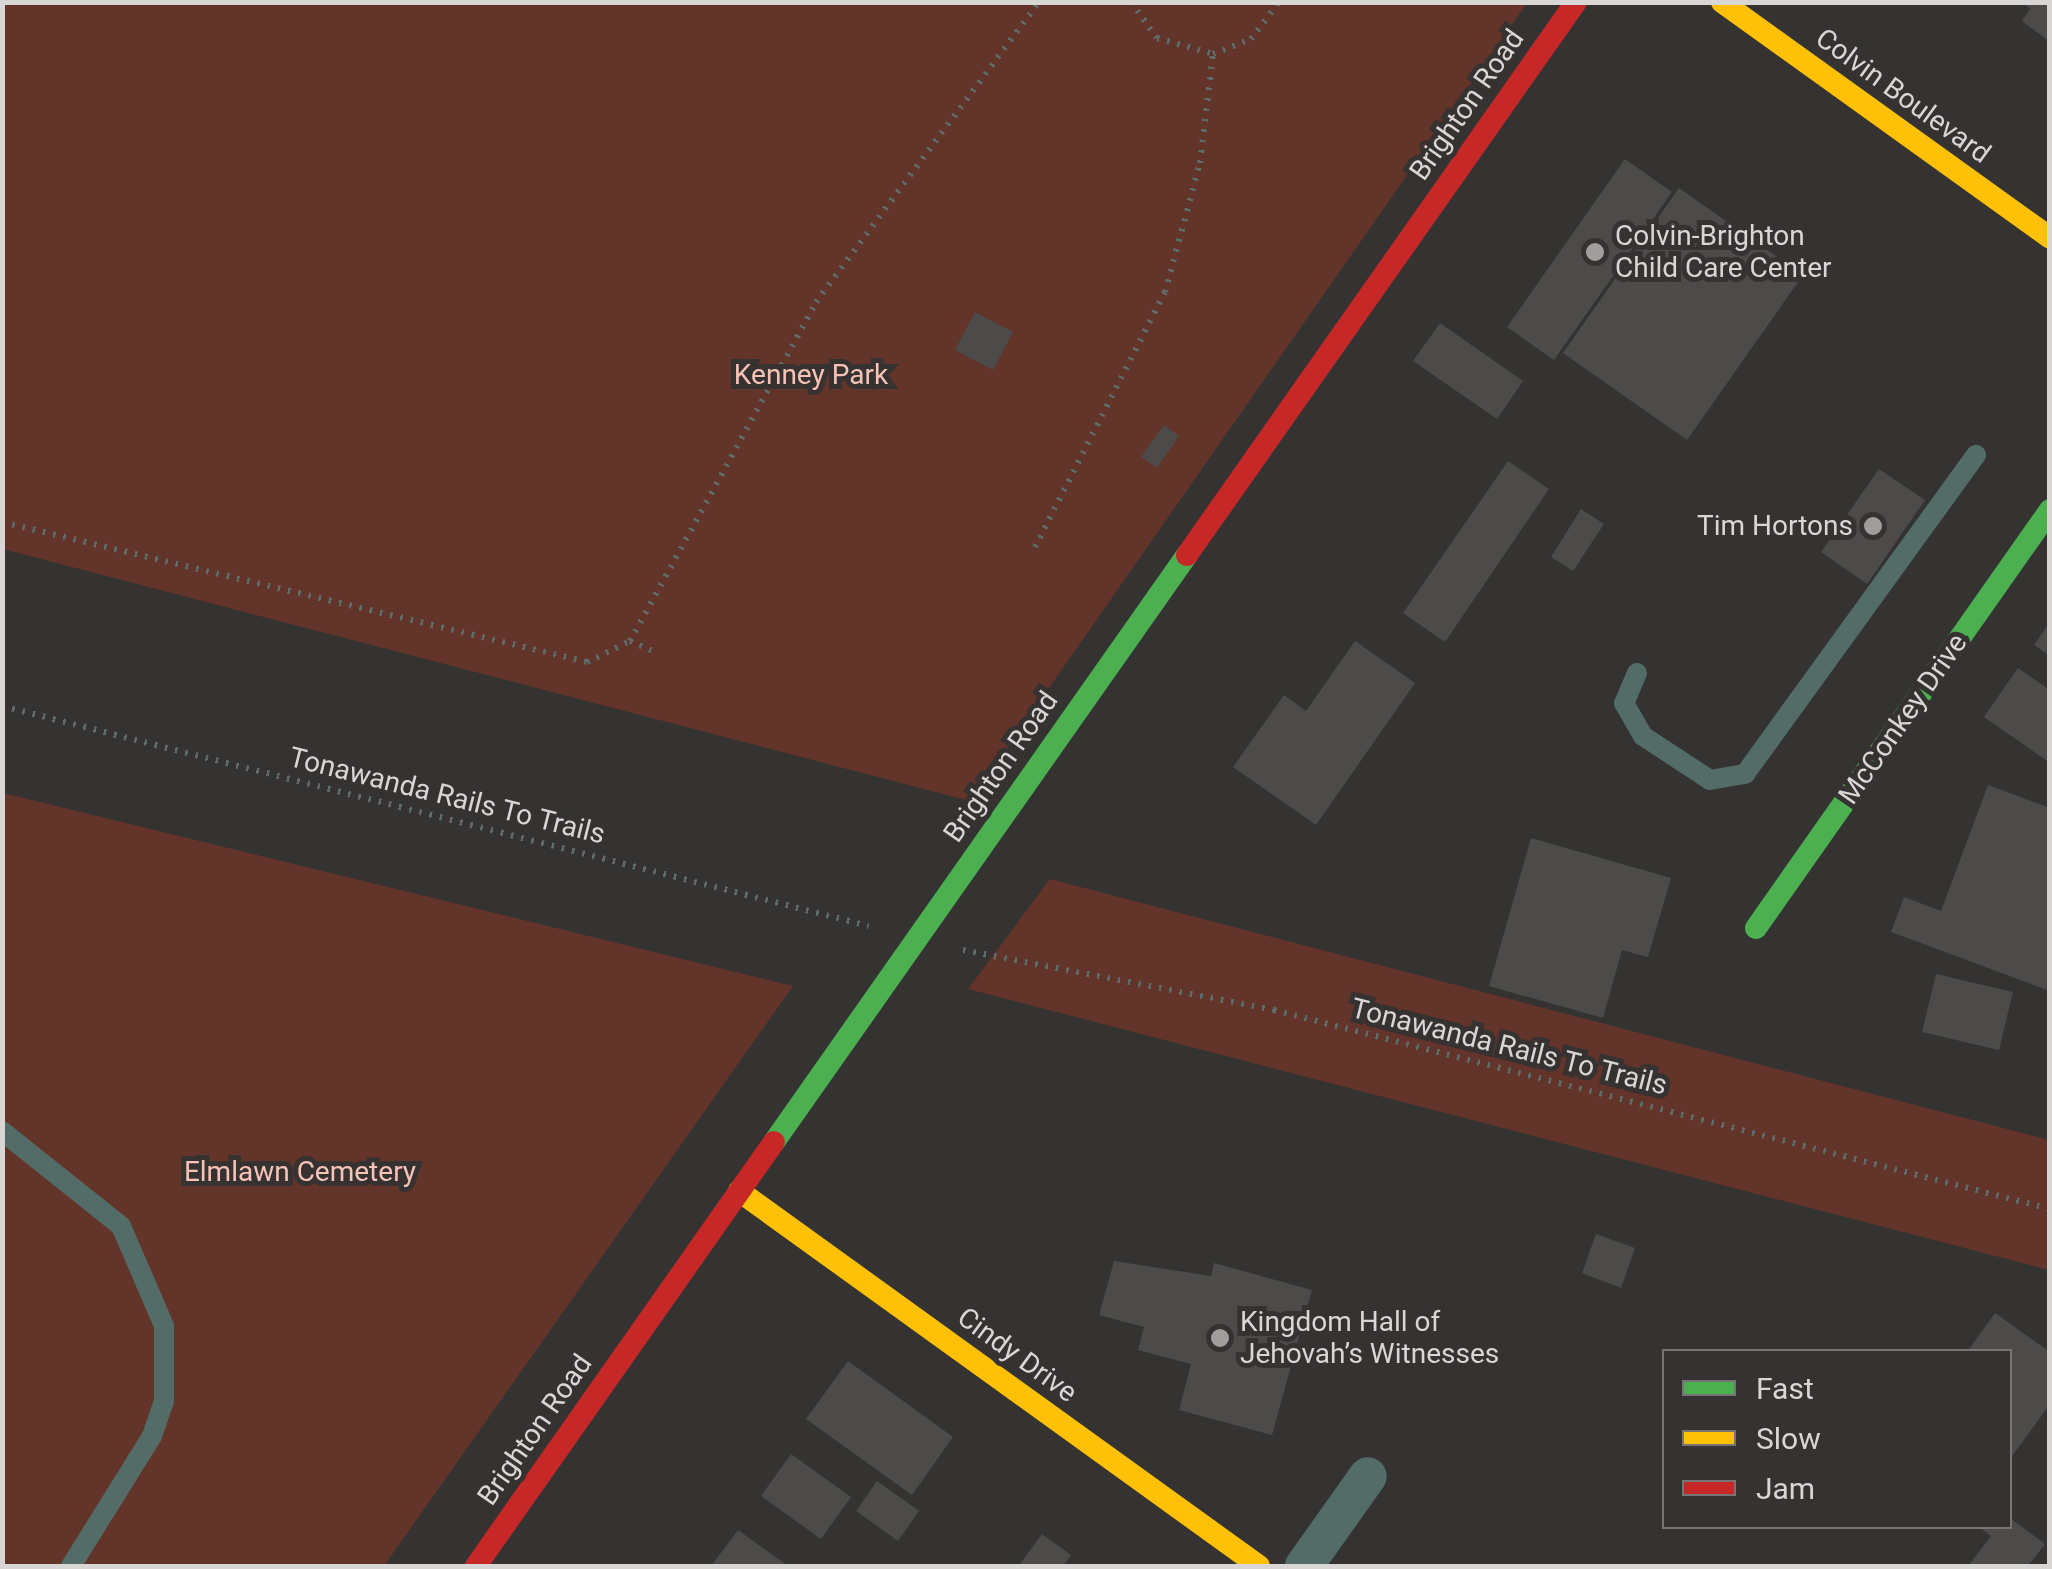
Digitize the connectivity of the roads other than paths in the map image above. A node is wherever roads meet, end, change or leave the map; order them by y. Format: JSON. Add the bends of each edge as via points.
{"nodes":[{"id":1,"x":1576,"y":2,"type":"edge"},
{"id":2,"x":1722,"y":2,"type":"edge"},
{"id":3,"x":2050,"y":238,"type":"edge"},
{"id":4,"x":1976,"y":454,"type":"dead end"},
{"id":5,"x":2050,"y":510,"type":"edge"},
{"id":6,"x":1637,"y":673,"type":"dead end"},
{"id":7,"x":1756,"y":928,"type":"dead end"},
{"id":8,"x":9,"y":1135,"type":"edge"},
{"id":9,"x":2,"y":1158,"type":"edge"},
{"id":10,"x":739,"y":1192,"type":"junction"},
{"id":11,"x":1368,"y":1476,"type":"dead end"},
{"id":12,"x":71,"y":1566,"type":"edge"},
{"id":13,"x":476,"y":1566,"type":"edge"},
{"id":14,"x":1260,"y":1566,"type":"edge"},
{"id":15,"x":1304,"y":1566,"type":"edge"}],
"edges":[{"from":1,"to":10,"type":"street","name":"Brighton Road"},
{"from":2,"to":3,"type":"street","name":"Colvin Boulevard"},
{"from":4,"to":6,"type":"lane","via":[[1744,774],[1710,780],[1644,736],[1624,703]]},
{"from":5,"to":7,"type":"street","name":"McConkey Drive"},
{"from":8,"to":9,"type":"lane"},
{"from":8,"to":12,"type":"lane","via":[[121,1226],[164,1326],[164,1401],[152,1436]]},
{"from":10,"to":13,"type":"street","name":"Brighton Road"},
{"from":10,"to":14,"type":"street","name":"Cindy Drive"},
{"from":11,"to":15,"type":"street"}]}
